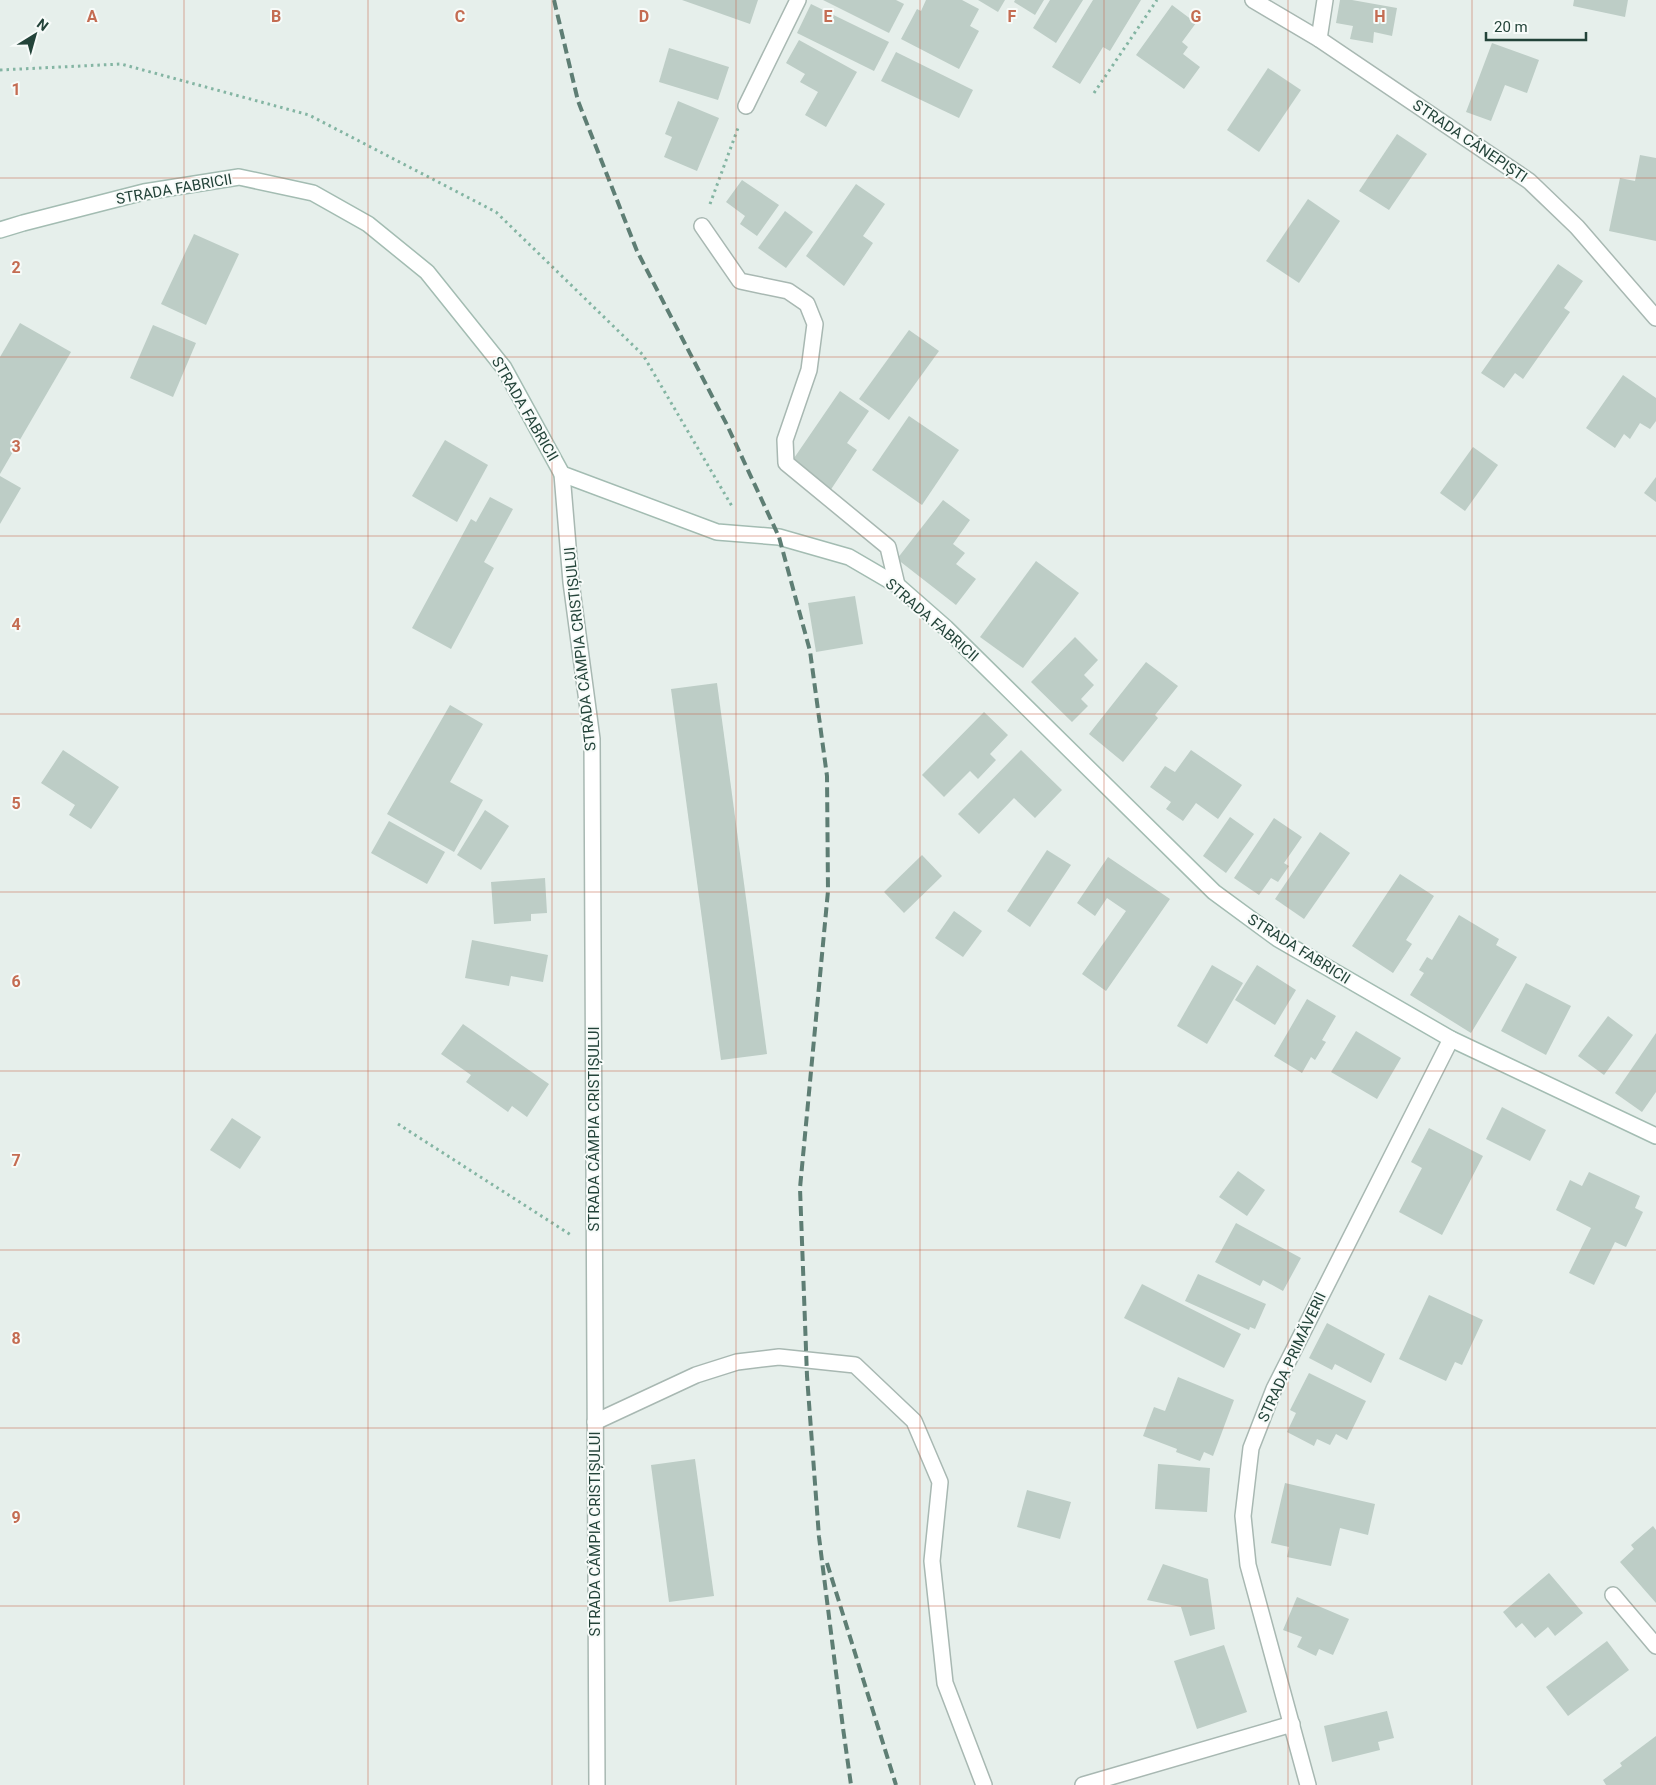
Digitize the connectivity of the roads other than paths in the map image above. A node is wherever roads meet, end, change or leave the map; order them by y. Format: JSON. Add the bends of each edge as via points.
{"nodes":[{"id":1,"x":798,"y":0,"type":"edge"},
{"id":2,"x":1254,"y":0,"type":"edge"},
{"id":3,"x":1325,"y":0,"type":"edge"},
{"id":4,"x":1319,"y":39,"type":"junction"},
{"id":5,"x":746,"y":106,"type":"road end"},
{"id":6,"x":702,"y":226,"type":"road end"},
{"id":7,"x":0,"y":230,"type":"edge"},
{"id":8,"x":1656,"y":318,"type":"edge"},
{"id":9,"x":562,"y":474,"type":"junction"},
{"id":10,"x":897,"y":586,"type":"junction"},
{"id":11,"x":1451,"y":1039,"type":"junction"},
{"id":12,"x":1656,"y":1136,"type":"edge"},
{"id":13,"x":595,"y":1422,"type":"junction"},
{"id":14,"x":1613,"y":1595,"type":"dead end"},
{"id":15,"x":1656,"y":1646,"type":"edge"},
{"id":16,"x":1292,"y":1724,"type":"junction"},
{"id":17,"x":597,"y":1785,"type":"edge"},
{"id":18,"x":984,"y":1785,"type":"edge"},
{"id":19,"x":1084,"y":1785,"type":"edge"},
{"id":20,"x":1308,"y":1785,"type":"edge"}],
"edges":[{"from":1,"to":5,"type":"street"},
{"from":2,"to":4,"type":"street","name":"STRADA CÂNEPIȘTI"},
{"from":3,"to":4,"type":"street"},
{"from":4,"to":8,"type":"street","name":"STRADA CÂNEPIȘTI","via":[[1529,181],[1577,227]]},
{"from":6,"to":10,"type":"street","via":[[740,282],[788,291],[807,304],[816,324],[809,370],[784,440],[786,463],[888,547]]},
{"from":7,"to":9,"type":"street","name":"STRADA FABRICII","via":[[144,192],[239,177],[313,193],[368,224],[427,272],[504,368]]},
{"from":9,"to":10,"type":"street","name":"STRADA FABRICII","via":[[717,532],[779,537],[849,557]]},
{"from":9,"to":13,"type":"street","name":"STRADA CÂMPIA CRISTIȘULUI","via":[[571,582],[592,739]]},
{"from":10,"to":11,"type":"street","name":"STRADA FABRICII","via":[[946,628],[1214,892],[1278,939]]},
{"from":11,"to":12,"type":"street","name":"STRADA FABRICII"},
{"from":11,"to":16,"type":"street","name":"STRADA PRIMĂVERII","via":[[1274,1389],[1250,1448],[1243,1516],[1248,1565]]},
{"from":13,"to":17,"type":"street","name":"STRADA CÂMPIA CRISTIȘULUI"},
{"from":13,"to":18,"type":"street","via":[[696,1375],[737,1362],[779,1357],[855,1365],[914,1421],[940,1482],[932,1561],[945,1683]]},
{"from":14,"to":15,"type":"street"},
{"from":16,"to":19,"type":"street"},
{"from":16,"to":20,"type":"street","name":"STRADA PRIMĂVERII"}]}
